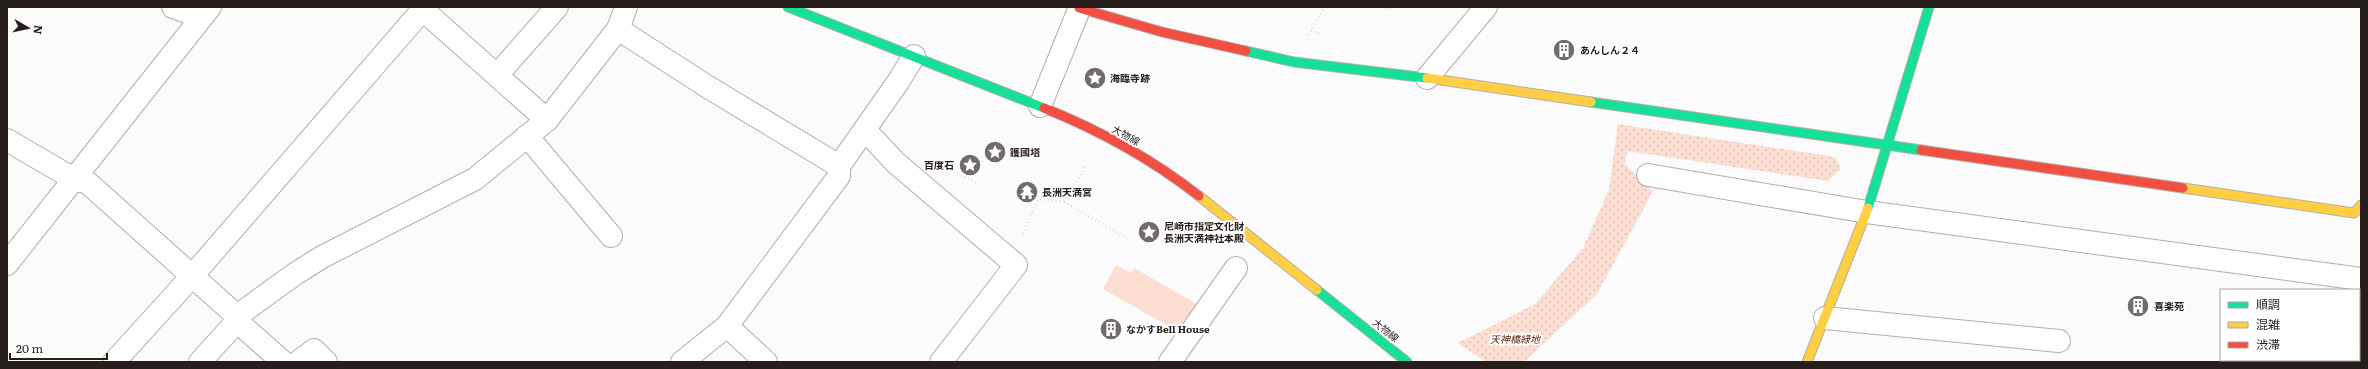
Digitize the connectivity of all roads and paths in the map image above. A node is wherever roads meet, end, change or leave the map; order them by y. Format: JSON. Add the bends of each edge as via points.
{"nodes":[{"id":1,"x":173,"y":7,"type":"edge"},
{"id":2,"x":557,"y":7,"type":"edge"},
{"id":3,"x":626,"y":7,"type":"edge"},
{"id":4,"x":788,"y":7,"type":"edge"},
{"id":5,"x":1383,"y":7,"type":"edge"},
{"id":6,"x":1392,"y":7,"type":"edge"},
{"id":7,"x":1486,"y":7,"type":"edge"},
{"id":8,"x":1929,"y":7,"type":"edge"},
{"id":9,"x":424,"y":8,"type":"edge"},
{"id":10,"x":1079,"y":8,"type":"edge"},
{"id":11,"x":206,"y":12,"type":"edge"},
{"id":12,"x":618,"y":29,"type":"junction"},
{"id":13,"x":914,"y":56,"type":"junction"},
{"id":14,"x":497,"y":75,"type":"junction"},
{"id":15,"x":1427,"y":78,"type":"junction"},
{"id":16,"x":1040,"y":106,"type":"junction"},
{"id":17,"x":547,"y":120,"type":"junction"},
{"id":18,"x":865,"y":130,"type":"junction"},
{"id":19,"x":527,"y":136,"type":"junction"},
{"id":20,"x":7,"y":140,"type":"edge"},
{"id":21,"x":1887,"y":144,"type":"junction"},
{"id":22,"x":840,"y":166,"type":"junction"},
{"id":23,"x":1086,"y":166,"type":"dead end"},
{"id":24,"x":1648,"y":175,"type":"dead end"},
{"id":25,"x":74,"y":179,"type":"junction"},
{"id":26,"x":1064,"y":202,"type":"junction"},
{"id":27,"x":2361,"y":204,"type":"edge"},
{"id":28,"x":1868,"y":212,"type":"junction"},
{"id":29,"x":611,"y":236,"type":"dead end"},
{"id":30,"x":1127,"y":238,"type":"dead end"},
{"id":31,"x":7,"y":264,"type":"edge"},
{"id":32,"x":1016,"y":264,"type":"junction"},
{"id":33,"x":1236,"y":268,"type":"dead end"},
{"id":34,"x":193,"y":275,"type":"junction"},
{"id":35,"x":2361,"y":279,"type":"edge"},
{"id":36,"x":238,"y":318,"type":"junction"},
{"id":37,"x":1824,"y":318,"type":"junction"},
{"id":38,"x":727,"y":326,"type":"junction"},
{"id":39,"x":2059,"y":341,"type":"dead end"},
{"id":40,"x":114,"y":362,"type":"edge"},
{"id":41,"x":200,"y":362,"type":"edge"},
{"id":42,"x":283,"y":362,"type":"edge"},
{"id":43,"x":298,"y":362,"type":"edge"},
{"id":44,"x":326,"y":362,"type":"edge"},
{"id":45,"x":682,"y":362,"type":"edge"},
{"id":46,"x":766,"y":362,"type":"edge"},
{"id":47,"x":941,"y":362,"type":"edge"},
{"id":48,"x":1170,"y":362,"type":"edge"},
{"id":49,"x":1407,"y":362,"type":"edge"},
{"id":50,"x":1807,"y":362,"type":"edge"}],
"edges":[{"from":1,"to":11,"type":"street"},
{"from":2,"to":14,"type":"street"},
{"from":3,"to":12,"type":"street"},
{"from":4,"to":13,"type":"street","name":"大物線"},
{"from":5,"to":6,"type":"path","via":[[1390,10]]},
{"from":7,"to":15,"type":"street"},
{"from":8,"to":21,"type":"street"},
{"from":9,"to":14,"type":"street"},
{"from":9,"to":34,"type":"street"},
{"from":10,"to":15,"type":"street","via":[[1162,32],[1294,62]]},
{"from":10,"to":16,"type":"street"},
{"from":11,"to":25,"type":"street"},
{"from":12,"to":17,"type":"street"},
{"from":12,"to":22,"type":"street","via":[[708,87]]},
{"from":13,"to":16,"type":"street","name":"大物線"},
{"from":13,"to":18,"type":"street"},
{"from":14,"to":17,"type":"street"},
{"from":15,"to":21,"type":"street"},
{"from":16,"to":49,"type":"street","name":"大物線","via":[[1108,137],[1188,187]]},
{"from":17,"to":19,"type":"street"},
{"from":18,"to":22,"type":"street"},
{"from":18,"to":32,"type":"street","via":[[896,163]]},
{"from":19,"to":29,"type":"street"},
{"from":19,"to":36,"type":"street","via":[[475,179],[322,257],[295,274]]},
{"from":20,"to":25,"type":"street"},
{"from":21,"to":27,"type":"street","via":[[2354,212]]},
{"from":21,"to":28,"type":"street"},
{"from":22,"to":38,"type":"street","via":[[839,176]]},
{"from":23,"to":26,"type":"path"},
{"from":24,"to":28,"type":"street"},
{"from":25,"to":31,"type":"street"},
{"from":25,"to":34,"type":"street","via":[[88,183]]},
{"from":26,"to":30,"type":"path"},
{"from":26,"to":32,"type":"path","via":[[1038,199],[1015,253]]},
{"from":28,"to":35,"type":"street"},
{"from":28,"to":37,"type":"street"},
{"from":32,"to":47,"type":"street"},
{"from":33,"to":48,"type":"street"},
{"from":34,"to":36,"type":"street"},
{"from":34,"to":40,"type":"street"},
{"from":36,"to":41,"type":"street"},
{"from":36,"to":42,"type":"street","via":[[240,324]]},
{"from":37,"to":39,"type":"street"},
{"from":37,"to":50,"type":"street"},
{"from":38,"to":45,"type":"street"},
{"from":38,"to":46,"type":"street"},
{"from":43,"to":44,"type":"street","via":[[314,350]]}]}
